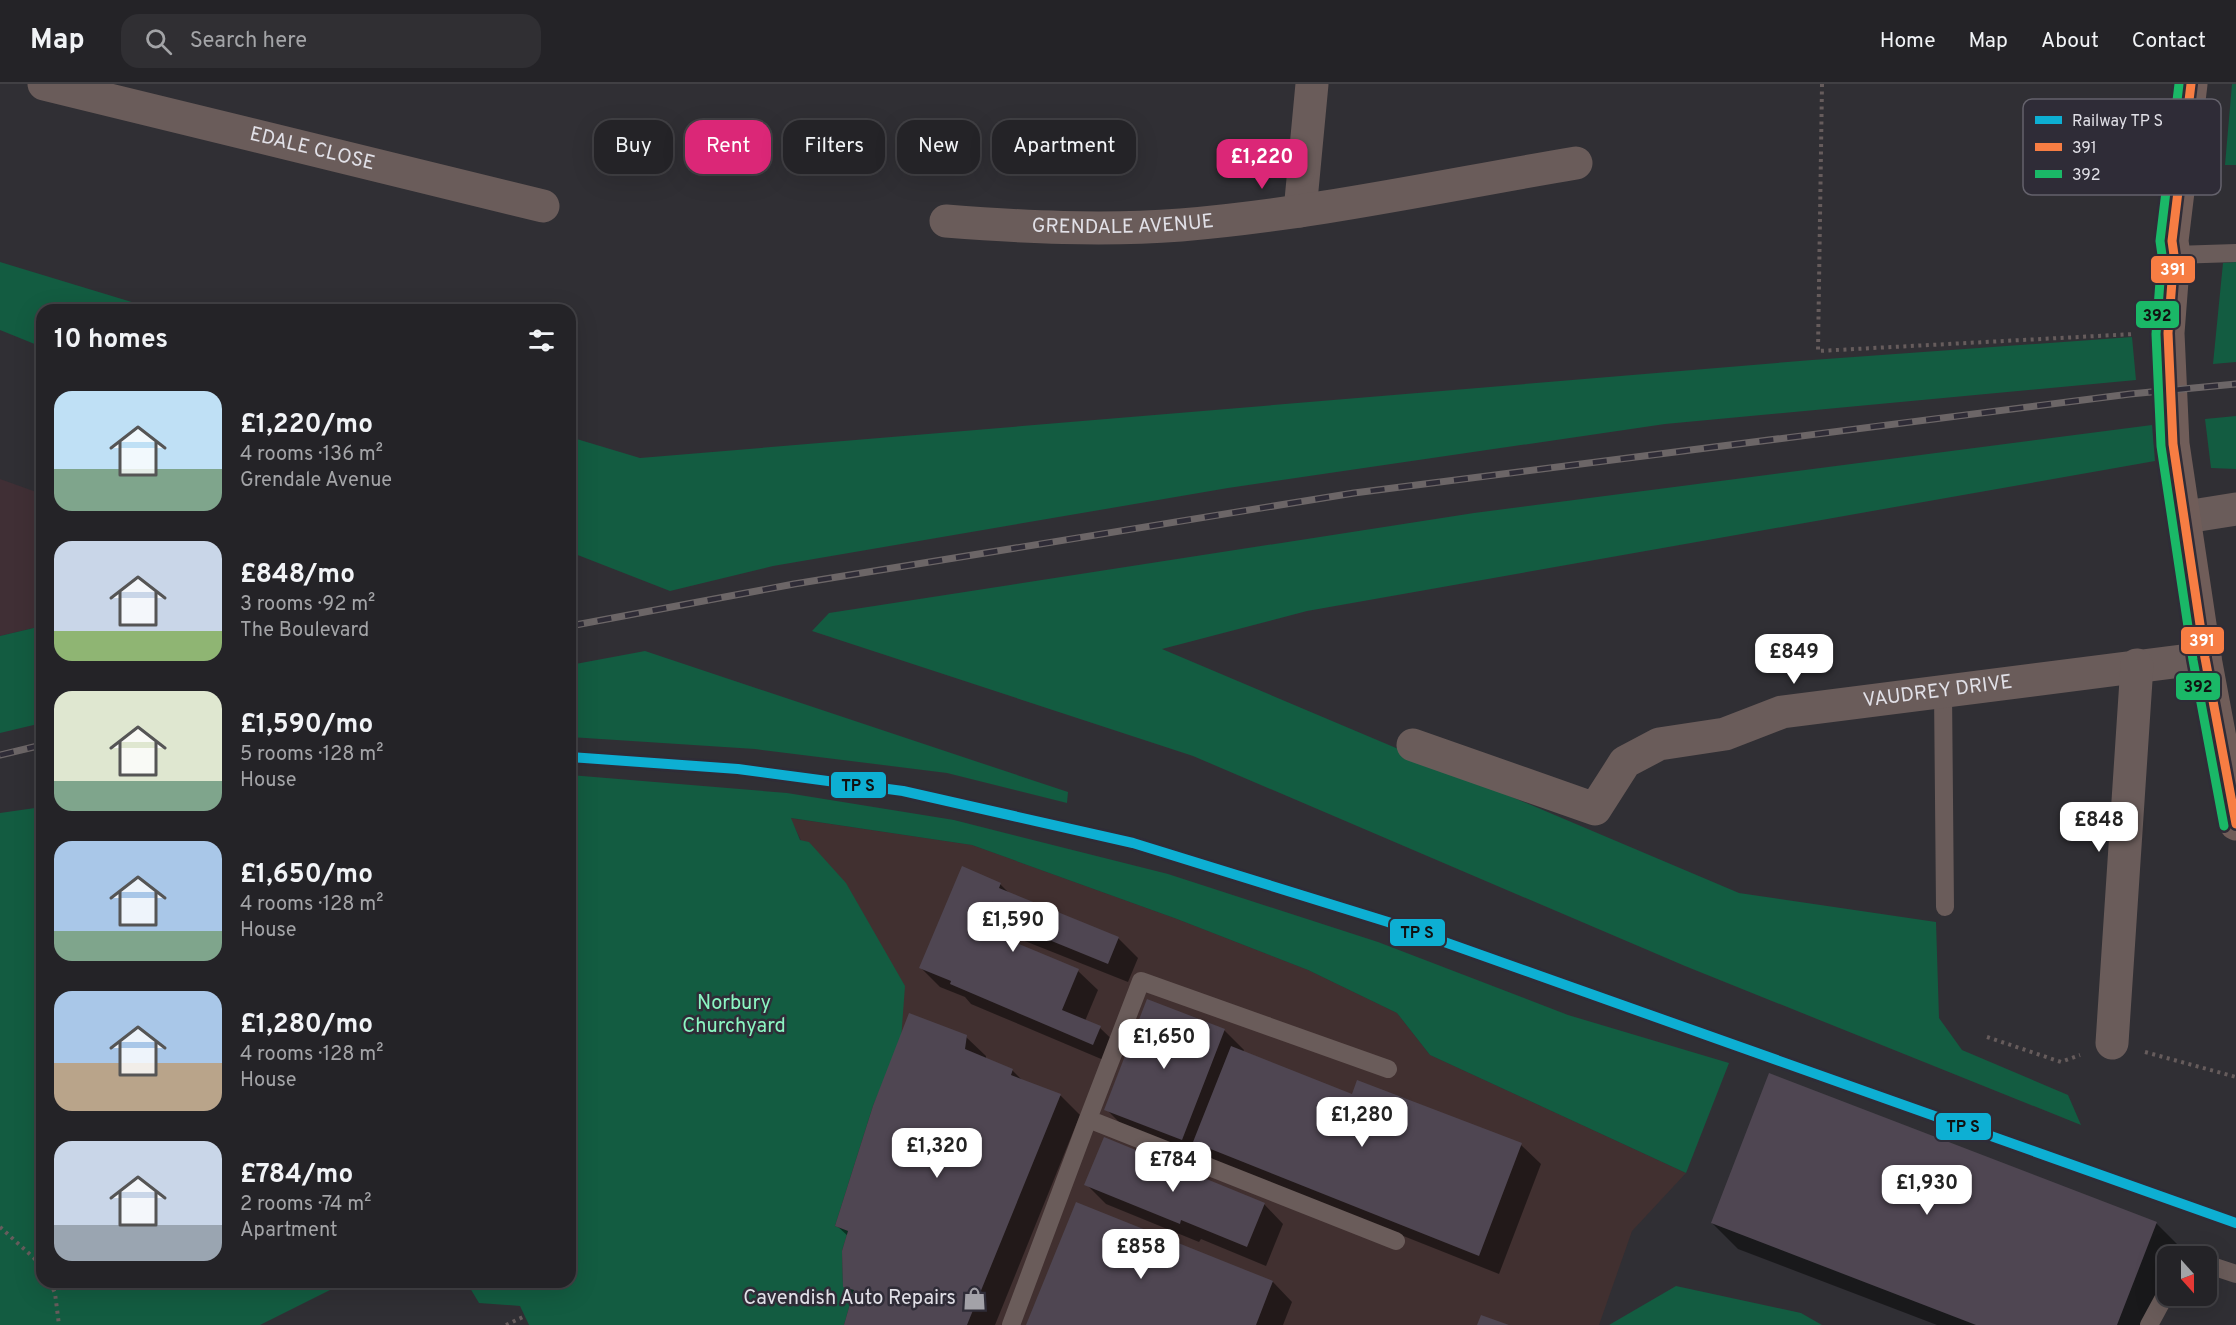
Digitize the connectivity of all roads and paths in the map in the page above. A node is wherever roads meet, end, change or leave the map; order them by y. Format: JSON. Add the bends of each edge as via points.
{"nodes":[{"id":1,"x":44,"y":84,"type":"edge"},
{"id":2,"x":1312,"y":84,"type":"edge"},
{"id":3,"x":1822,"y":84,"type":"edge"},
{"id":4,"x":2191,"y":84,"type":"edge"},
{"id":5,"x":83,"y":88,"type":"edge"},
{"id":6,"x":2189,"y":99,"type":"edge"},
{"id":7,"x":1576,"y":163,"type":"dead end"},
{"id":8,"x":2178,"y":195,"type":"edge"},
{"id":9,"x":543,"y":206,"type":"dead end"},
{"id":10,"x":1300,"y":211,"type":"junction"},
{"id":11,"x":946,"y":220,"type":"dead end"},
{"id":12,"x":2236,"y":253,"type":"edge"},
{"id":13,"x":2174,"y":255,"type":"junction"},
{"id":14,"x":2168,"y":333,"type":"junction"},
{"id":15,"x":2236,"y":509,"type":"edge"},
{"id":16,"x":2186,"y":517,"type":"junction"},
{"id":17,"x":2205,"y":658,"type":"junction"},
{"id":18,"x":2137,"y":665,"type":"junction"},
{"id":19,"x":1943,"y":691,"type":"junction"},
{"id":20,"x":1413,"y":745,"type":"dead end"},
{"id":21,"x":2230,"y":745,"type":"edge"},
{"id":22,"x":2233,"y":784,"type":"edge"},
{"id":23,"x":2236,"y":824,"type":"edge"},
{"id":24,"x":1945,"y":907,"type":"dead end"},
{"id":25,"x":1987,"y":1037,"type":"dead end"},
{"id":26,"x":2112,"y":1043,"type":"joint"},
{"id":27,"x":2171,"y":1060,"type":"dead end"},
{"id":28,"x":1388,"y":1069,"type":"dead end"},
{"id":29,"x":2236,"y":1077,"type":"edge"},
{"id":30,"x":1088,"y":1119,"type":"junction"},
{"id":31,"x":0,"y":1227,"type":"edge"},
{"id":32,"x":1396,"y":1241,"type":"dead end"},
{"id":33,"x":36,"y":1261,"type":"edge"},
{"id":34,"x":2217,"y":1268,"type":"edge"},
{"id":35,"x":2236,"y":1274,"type":"edge"},
{"id":36,"x":53,"y":1288,"type":"edge"},
{"id":37,"x":2159,"y":1306,"type":"edge"},
{"id":38,"x":525,"y":1316,"type":"dead end"},
{"id":39,"x":59,"y":1325,"type":"edge"},
{"id":40,"x":506,"y":1325,"type":"edge"},
{"id":41,"x":1011,"y":1325,"type":"edge"},
{"id":42,"x":2149,"y":1325,"type":"edge"}],
"edges":[{"from":1,"to":5,"type":"street","name":"EDALE CLOSE"},
{"from":2,"to":10,"type":"street"},
{"from":3,"to":14,"type":"path","via":[[1818,351]]},
{"from":4,"to":6,"type":"street"},
{"from":5,"to":9,"type":"street","name":"EDALE CLOSE"},
{"from":7,"to":10,"type":"street","name":"GRENDALE AVENUE"},
{"from":8,"to":13,"type":"street"},
{"from":10,"to":11,"type":"street","name":"GRENDALE AVENUE","via":[[1181,225],[1066,228]]},
{"from":12,"to":13,"type":"lane"},
{"from":13,"to":14,"type":"street"},
{"from":14,"to":16,"type":"street","via":[[2173,444]]},
{"from":15,"to":16,"type":"street"},
{"from":16,"to":17,"type":"street"},
{"from":17,"to":18,"type":"street","name":"VAUDREY DRIVE"},
{"from":17,"to":21,"type":"street"},
{"from":18,"to":19,"type":"street","name":"VAUDREY DRIVE"},
{"from":18,"to":26,"type":"street"},
{"from":19,"to":20,"type":"street","name":"VAUDREY DRIVE","via":[[1782,712],[1725,734],[1659,744],[1625,762],[1606,814]]},
{"from":19,"to":24,"type":"lane"},
{"from":21,"to":22,"type":"street"},
{"from":22,"to":23,"type":"street"},
{"from":25,"to":26,"type":"path","via":[[2061,1062]]},
{"from":27,"to":29,"type":"path"},
{"from":28,"to":30,"type":"lane","via":[[1141,981]]},
{"from":30,"to":32,"type":"lane"},
{"from":30,"to":41,"type":"lane"},
{"from":31,"to":33,"type":"path"},
{"from":34,"to":35,"type":"lane"},
{"from":36,"to":39,"type":"path"},
{"from":37,"to":42,"type":"lane"},
{"from":38,"to":40,"type":"path"}]}
